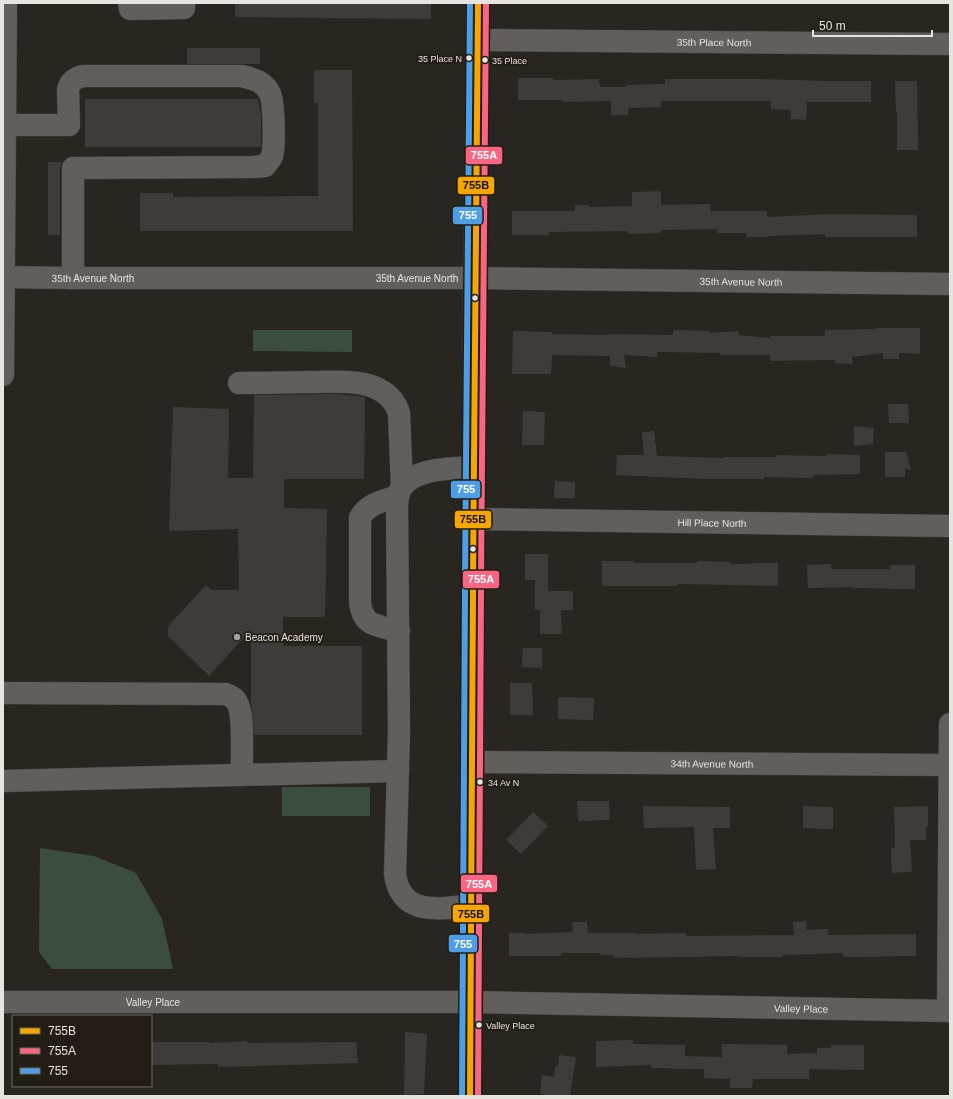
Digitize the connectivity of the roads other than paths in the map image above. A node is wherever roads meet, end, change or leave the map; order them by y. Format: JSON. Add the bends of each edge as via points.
{"nodes":[{"id":1,"x":6,"y":3,"type":"edge"},
{"id":2,"x":129,"y":3,"type":"edge"},
{"id":3,"x":184,"y":3,"type":"edge"},
{"id":4,"x":478,"y":3,"type":"edge"},
{"id":5,"x":478,"y":40,"type":"junction"},
{"id":6,"x":950,"y":44,"type":"edge"},
{"id":7,"x":5,"y":125,"type":"junction"},
{"id":8,"x":3,"y":218,"type":"edge"},
{"id":9,"x":3,"y":263,"type":"edge"},
{"id":10,"x":3,"y":277,"type":"edge"},
{"id":11,"x":73,"y":278,"type":"junction"},
{"id":12,"x":474,"y":278,"type":"junction"},
{"id":13,"x":950,"y":284,"type":"edge"},
{"id":14,"x":3,"y":374,"type":"edge"},
{"id":15,"x":239,"y":383,"type":"dead end"},
{"id":16,"x":474,"y":467,"type":"junction"},
{"id":17,"x":400,"y":491,"type":"junction"},
{"id":18,"x":474,"y":519,"type":"junction"},
{"id":19,"x":950,"y":526,"type":"edge"},
{"id":20,"x":399,"y":631,"type":"junction"},
{"id":21,"x":3,"y":692,"type":"edge"},
{"id":22,"x":950,"y":724,"type":"edge"},
{"id":23,"x":473,"y":762,"type":"junction"},
{"id":24,"x":950,"y":765,"type":"edge"},
{"id":25,"x":398,"y":771,"type":"junction"},
{"id":26,"x":242,"y":775,"type":"junction"},
{"id":27,"x":3,"y":781,"type":"edge"},
{"id":28,"x":472,"y":905,"type":"junction"},
{"id":29,"x":3,"y":1002,"type":"edge"},
{"id":30,"x":471,"y":1002,"type":"junction"},
{"id":31,"x":949,"y":1011,"type":"edge"},
{"id":32,"x":470,"y":1096,"type":"edge"}],
"edges":[{"from":1,"to":7,"type":"street"},
{"from":2,"to":3,"type":"street","via":[[130,9],[184,8]]},
{"from":4,"to":5,"type":"street"},
{"from":5,"to":6,"type":"street","name":"35th Place North"},
{"from":5,"to":12,"type":"street"},
{"from":7,"to":8,"type":"street"},
{"from":7,"to":11,"type":"street","via":[[69,125],[69,84],[83,76],[242,76],[256,79],[270,93],[273,147],[272,157],[265,166],[73,168]]},
{"from":8,"to":9,"type":"street"},
{"from":9,"to":10,"type":"street"},
{"from":10,"to":11,"type":"street","name":"35th Avenue North"},
{"from":10,"to":14,"type":"street"},
{"from":11,"to":12,"type":"street","name":"35th Avenue North"},
{"from":12,"to":13,"type":"street","name":"35th Avenue North"},
{"from":12,"to":16,"type":"street"},
{"from":15,"to":17,"type":"street","via":[[341,382],[361,384],[383,391],[396,404],[399,413]]},
{"from":16,"to":17,"type":"street","via":[[453,468],[416,476]]},
{"from":16,"to":18,"type":"street"},
{"from":17,"to":20,"type":"street","via":[[397,506]]},
{"from":17,"to":20,"type":"street","via":[[373,504],[363,511],[360,518],[360,611],[364,619],[371,624]]},
{"from":18,"to":19,"type":"street","name":"Hill Place North"},
{"from":18,"to":23,"type":"street"},
{"from":20,"to":25,"type":"street"},
{"from":21,"to":26,"type":"street","via":[[226,694],[237,702],[241,716]]},
{"from":22,"to":24,"type":"street"},
{"from":23,"to":24,"type":"street","name":"34th Avenue North"},
{"from":23,"to":28,"type":"street"},
{"from":24,"to":31,"type":"street"},
{"from":25,"to":26,"type":"street"},
{"from":25,"to":28,"type":"street","via":[[396,885],[412,903],[422,907],[438,909]]},
{"from":26,"to":27,"type":"street"},
{"from":28,"to":30,"type":"street"},
{"from":29,"to":30,"type":"street","name":"Valley Place"},
{"from":30,"to":31,"type":"street","name":"Valley Place"},
{"from":30,"to":32,"type":"street"}]}
